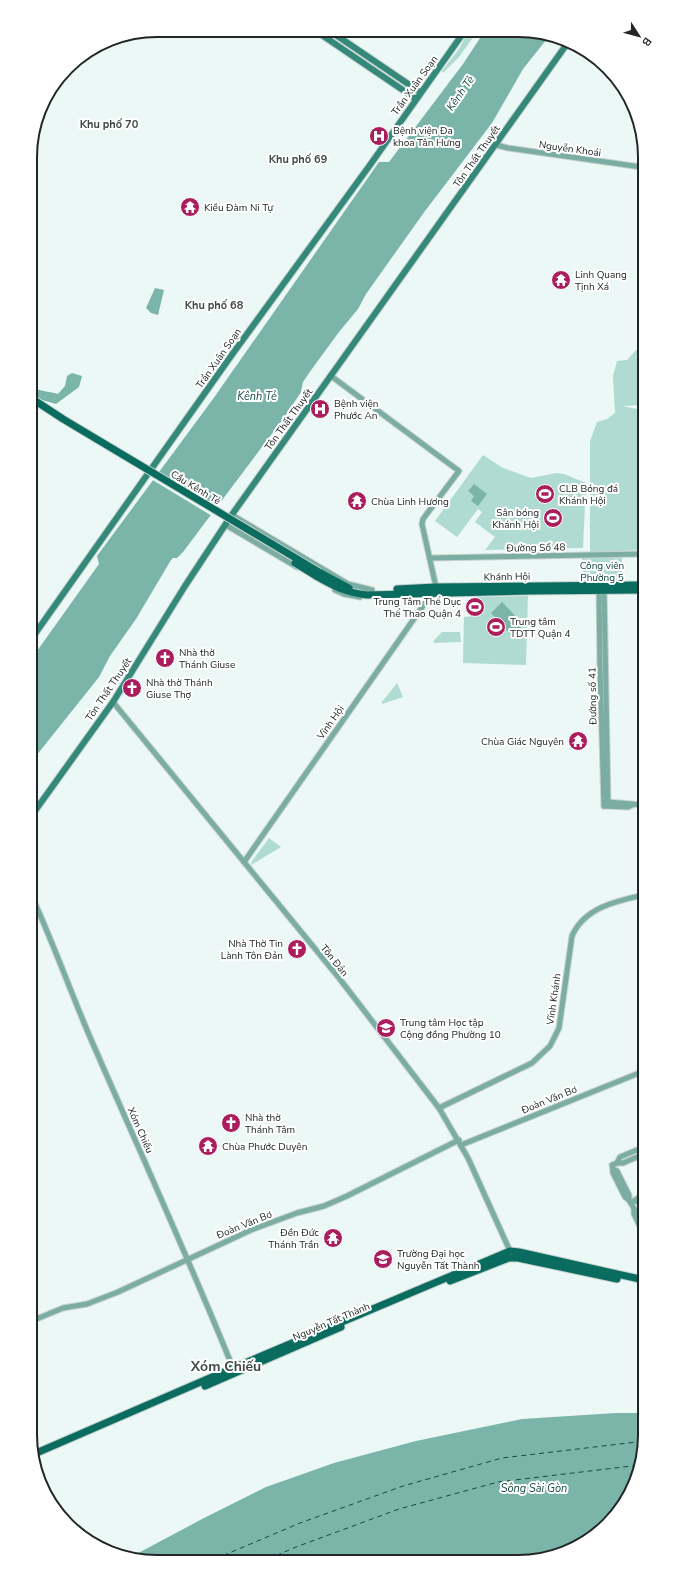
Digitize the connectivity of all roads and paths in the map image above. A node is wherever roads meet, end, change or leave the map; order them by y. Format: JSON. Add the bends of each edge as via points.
{"nodes":[{"id":1,"x":325,"y":37,"type":"edge"},
{"id":2,"x":338,"y":37,"type":"edge"},
{"id":3,"x":460,"y":37,"type":"edge"},
{"id":4,"x":348,"y":44,"type":"junction"},
{"id":5,"x":565,"y":47,"type":"edge"},
{"id":6,"x":344,"y":50,"type":"junction"},
{"id":7,"x":420,"y":92,"type":"junction"},
{"id":8,"x":416,"y":99,"type":"junction"},
{"id":9,"x":496,"y":145,"type":"junction"},
{"id":10,"x":638,"y":167,"type":"edge"},
{"id":11,"x":331,"y":376,"type":"junction"},
{"id":12,"x":37,"y":402,"type":"edge"},
{"id":13,"x":37,"y":408,"type":"edge"},
{"id":14,"x":232,"y":515,"type":"junction"},
{"id":15,"x":226,"y":525,"type":"junction"},
{"id":16,"x":260,"y":532,"type":"junction"},
{"id":17,"x":255,"y":542,"type":"junction"},
{"id":18,"x":638,"y":554,"type":"edge"},
{"id":19,"x":430,"y":558,"type":"junction"},
{"id":20,"x":638,"y":585,"type":"edge"},
{"id":21,"x":601,"y":588,"type":"junction"},
{"id":22,"x":434,"y":590,"type":"junction"},
{"id":23,"x":638,"y":590,"type":"edge"},
{"id":24,"x":352,"y":591,"type":"junction"},
{"id":25,"x":372,"y":592,"type":"junction"},
{"id":26,"x":39,"y":627,"type":"joint"},
{"id":27,"x":37,"y":630,"type":"edge"},
{"id":28,"x":113,"y":702,"type":"junction"},
{"id":29,"x":638,"y":805,"type":"edge"},
{"id":30,"x":37,"y":808,"type":"edge"},
{"id":31,"x":244,"y":862,"type":"junction"},
{"id":32,"x":638,"y":896,"type":"edge"},
{"id":33,"x":37,"y":908,"type":"edge"},
{"id":34,"x":638,"y":1073,"type":"edge"},
{"id":35,"x":439,"y":1108,"type":"junction"},
{"id":36,"x":460,"y":1142,"type":"junction"},
{"id":37,"x":638,"y":1150,"type":"edge"},
{"id":38,"x":638,"y":1157,"type":"edge"},
{"id":39,"x":617,"y":1163,"type":"junction"},
{"id":40,"x":638,"y":1197,"type":"edge"},
{"id":41,"x":631,"y":1201,"type":"junction"},
{"id":42,"x":638,"y":1202,"type":"edge"},
{"id":43,"x":634,"y":1209,"type":"junction"},
{"id":44,"x":638,"y":1212,"type":"edge"},
{"id":45,"x":638,"y":1222,"type":"edge"},
{"id":46,"x":510,"y":1254,"type":"junction"},
{"id":47,"x":187,"y":1258,"type":"junction"},
{"id":48,"x":638,"y":1279,"type":"edge"},
{"id":49,"x":638,"y":1284,"type":"edge"},
{"id":50,"x":406,"y":1297,"type":"junction"},
{"id":51,"x":37,"y":1319,"type":"edge"},
{"id":52,"x":234,"y":1370,"type":"junction"},
{"id":53,"x":38,"y":1452,"type":"edge"},
{"id":54,"x":39,"y":1458,"type":"edge"}],
"edges":[{"from":1,"to":6,"type":"main road"},
{"from":2,"to":4,"type":"main road"},
{"from":3,"to":7,"type":"main road","name":"Trần Xuân Soạn"},
{"from":4,"to":6,"type":"main road"},
{"from":4,"to":7,"type":"main road"},
{"from":5,"to":9,"type":"main road","name":"Tôn Thất Thuyết"},
{"from":6,"to":8,"type":"main road"},
{"from":7,"to":8,"type":"main road","name":"Trần Xuân Soạn"},
{"from":8,"to":26,"type":"main road","name":"Trần Xuân Soạn"},
{"from":9,"to":10,"type":"street","name":"Nguyễn Khoái"},
{"from":9,"to":11,"type":"main road","name":"Tôn Thất Thuyết"},
{"from":11,"to":14,"type":"main road","name":"Tôn Thất Thuyết"},
{"from":11,"to":19,"type":"street","via":[[458,471],[423,519]]},
{"from":12,"to":24,"type":"main road","name":"Cầu Kênh Tẻ","bridge":true},
{"from":13,"to":24,"type":"main road","name":"Cầu Kênh Tẻ","bridge":true,"via":[[325,581],[342,590]]},
{"from":14,"to":15,"type":"main road","name":"Tôn Thất Thuyết"},
{"from":14,"to":16,"type":"street","name":"Khánh Hội"},
{"from":15,"to":17,"type":"street","name":"Khánh Hội"},
{"from":15,"to":28,"type":"main road","name":"Tôn Thất Thuyết"},
{"from":16,"to":17,"type":"street"},
{"from":16,"to":25,"type":"street","name":"Khánh Hội","via":[[348,584]]},
{"from":17,"to":25,"type":"street","name":"Khánh Hội","via":[[344,594],[365,597]]},
{"from":18,"to":19,"type":"street","name":"Đường Số 48"},
{"from":19,"to":22,"type":"street"},
{"from":20,"to":21,"type":"main road","name":"Khánh Hội"},
{"from":21,"to":22,"type":"main road","name":"Khánh Hội"},
{"from":21,"to":23,"type":"main road","name":"Khánh Hội"},
{"from":21,"to":29,"type":"street","name":"Đường số 41","via":[[600,668],[606,804],[628,807]]},
{"from":22,"to":25,"type":"main road","name":"Khánh Hội"},
{"from":22,"to":31,"type":"street","name":"Vĩnh Hội"},
{"from":24,"to":25,"type":"main road","name":"Khánh Hội"},
{"from":26,"to":27,"type":"main road","name":"Trần Xuân Soạn"},
{"from":28,"to":30,"type":"main road","name":"Tôn Thất Thuyết"},
{"from":28,"to":31,"type":"street","name":"Tôn Đản"},
{"from":31,"to":35,"type":"street","name":"Tôn Đản","via":[[366,1012]]},
{"from":32,"to":35,"type":"street","name":"Vĩnh Khánh","via":[[604,906],[586,916],[576,926],[572,936],[559,1028],[545,1051],[524,1068]]},
{"from":33,"to":47,"type":"street","name":"Xóm Chiếu"},
{"from":34,"to":36,"type":"street","name":"Đoàn Văn Bơ"},
{"from":35,"to":36,"type":"street","name":"Tôn Đản"},
{"from":36,"to":46,"type":"street","name":"Tôn Đản","via":[[482,1186]]},
{"from":36,"to":47,"type":"street","name":"Đoàn Văn Bơ","via":[[324,1206],[250,1230]]},
{"from":37,"to":39,"type":"street","via":[[620,1157]]},
{"from":38,"to":39,"type":"street"},
{"from":39,"to":41,"type":"street","via":[[612,1167],[617,1171]]},
{"from":40,"to":41,"type":"street"},
{"from":41,"to":42,"type":"street"},
{"from":41,"to":43,"type":"street"},
{"from":43,"to":44,"type":"street"},
{"from":43,"to":45,"type":"street"},
{"from":46,"to":48,"type":"main road","via":[[519,1252]]},
{"from":46,"to":49,"type":"main road","name":"Nguyễn Tất Thành","via":[[518,1258]]},
{"from":46,"to":50,"type":"main road","name":"Nguyễn Tất Thành"},
{"from":47,"to":51,"type":"street","name":"Đoàn Văn Bơ","via":[[118,1292],[87,1304],[63,1308]]},
{"from":47,"to":52,"type":"street","name":"Xóm Chiếu"},
{"from":50,"to":52,"type":"main road","name":"Nguyễn Tất Thành"},
{"from":50,"to":52,"type":"main road","name":"Nguyễn Tất Thành","via":[[396,1298]]},
{"from":52,"to":53,"type":"main road"},
{"from":52,"to":54,"type":"main road","name":"Nguyễn Tất Thành"}]}
